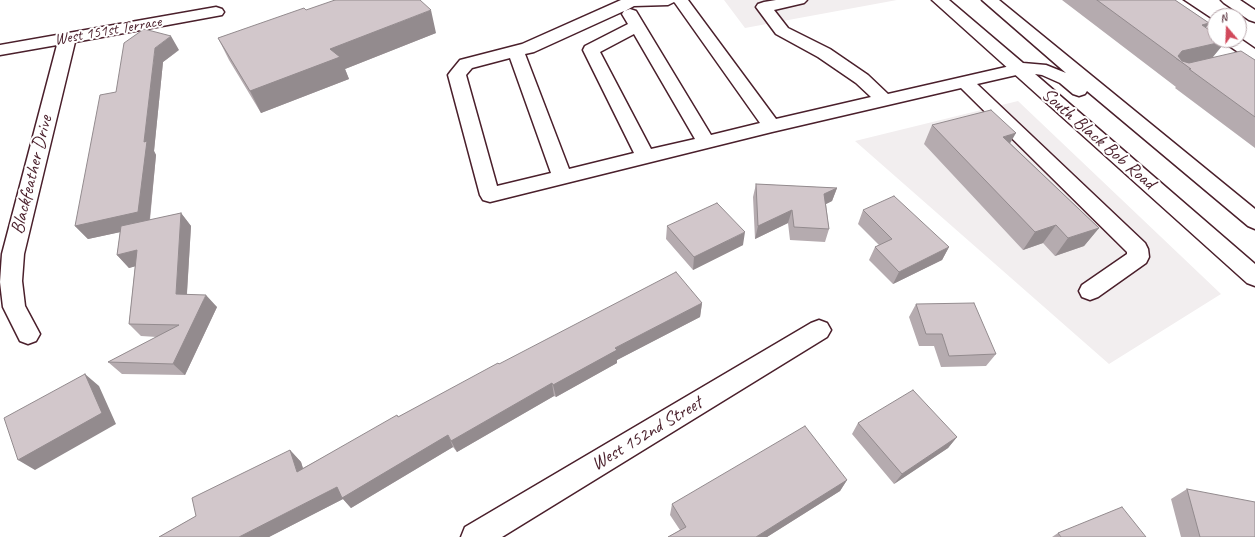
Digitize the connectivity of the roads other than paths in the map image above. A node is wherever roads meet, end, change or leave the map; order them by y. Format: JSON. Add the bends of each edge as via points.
{"nodes":[{"id":1,"x":668,"y":0,"type":"edge"},
{"id":2,"x":680,"y":0,"type":"edge"},
{"id":3,"x":799,"y":0,"type":"edge"},
{"id":4,"x":940,"y":0,"type":"edge"},
{"id":5,"x":990,"y":0,"type":"edge"},
{"id":6,"x":1172,"y":0,"type":"edge"},
{"id":7,"x":1229,"y":0,"type":"edge"},
{"id":8,"x":628,"y":2,"type":"edge"},
{"id":9,"x":762,"y":3,"type":"edge"},
{"id":10,"x":216,"y":12,"type":"dead end"},
{"id":11,"x":1255,"y":16,"type":"edge"},
{"id":12,"x":1207,"y":24,"type":"edge"},
{"id":13,"x":637,"y":26,"type":"junction"},
{"id":14,"x":67,"y":38,"type":"junction"},
{"id":15,"x":1243,"y":48,"type":"edge"},
{"id":16,"x":0,"y":50,"type":"edge"},
{"id":17,"x":516,"y":51,"type":"junction"},
{"id":18,"x":1255,"y":56,"type":"edge"},
{"id":19,"x":1203,"y":68,"type":"edge"},
{"id":20,"x":1019,"y":69,"type":"junction"},
{"id":21,"x":965,"y":82,"type":"junction"},
{"id":22,"x":884,"y":100,"type":"junction"},
{"id":23,"x":772,"y":126,"type":"junction"},
{"id":24,"x":706,"y":142,"type":"junction"},
{"id":25,"x":645,"y":156,"type":"junction"},
{"id":26,"x":562,"y":177,"type":"junction"},
{"id":27,"x":1205,"y":179,"type":"junction"},
{"id":28,"x":1255,"y":221,"type":"edge"},
{"id":29,"x":1255,"y":277,"type":"edge"},
{"id":30,"x":1090,"y":291,"type":"dead end"},
{"id":31,"x":818,"y":330,"type":"dead end"},
{"id":32,"x":28,"y":334,"type":"dead end"},
{"id":33,"x":475,"y":537,"type":"edge"}],
"edges":[{"from":1,"to":8,"type":"main road"},
{"from":2,"to":23,"type":"main road"},
{"from":3,"to":9,"type":"main road"},
{"from":4,"to":20,"type":"main road","name":"South Black Bob Road"},
{"from":5,"to":27,"type":"main road","name":"South Black Bob Road"},
{"from":6,"to":12,"type":"main road"},
{"from":7,"to":11,"type":"main road"},
{"from":8,"to":13,"type":"main road"},
{"from":8,"to":17,"type":"main road","via":[[528,48]]},
{"from":9,"to":22,"type":"main road","via":[[782,31],[824,53],[862,79]]},
{"from":10,"to":14,"type":"main road","name":"West 151st Terrace"},
{"from":13,"to":24,"type":"main road"},
{"from":13,"to":25,"type":"main road","via":[[591,50]]},
{"from":14,"to":16,"type":"main road","name":"West 151st Terrace"},
{"from":14,"to":32,"type":"main road","name":"Blackfeather Drive","via":[[13,254],[11,281],[14,307]]},
{"from":15,"to":18,"type":"main road"},
{"from":17,"to":26,"type":"main road"},
{"from":17,"to":26,"type":"main road","via":[[466,64],[456,75],[490,195]]},
{"from":18,"to":19,"type":"main road"},
{"from":20,"to":21,"type":"main road"},
{"from":20,"to":27,"type":"main road","via":[[1046,70],[1066,79],[1149,149]]},
{"from":20,"to":29,"type":"main road","name":"South Black Bob Road"},
{"from":21,"to":22,"type":"main road"},
{"from":21,"to":30,"type":"main road","via":[[1137,249],[1138,257]]},
{"from":22,"to":23,"type":"main road"},
{"from":23,"to":24,"type":"main road"},
{"from":24,"to":25,"type":"main road"},
{"from":25,"to":26,"type":"main road"},
{"from":27,"to":28,"type":"main road","name":"South Black Bob Road"},
{"from":31,"to":33,"type":"main road","name":"West 152nd Street"}]}
